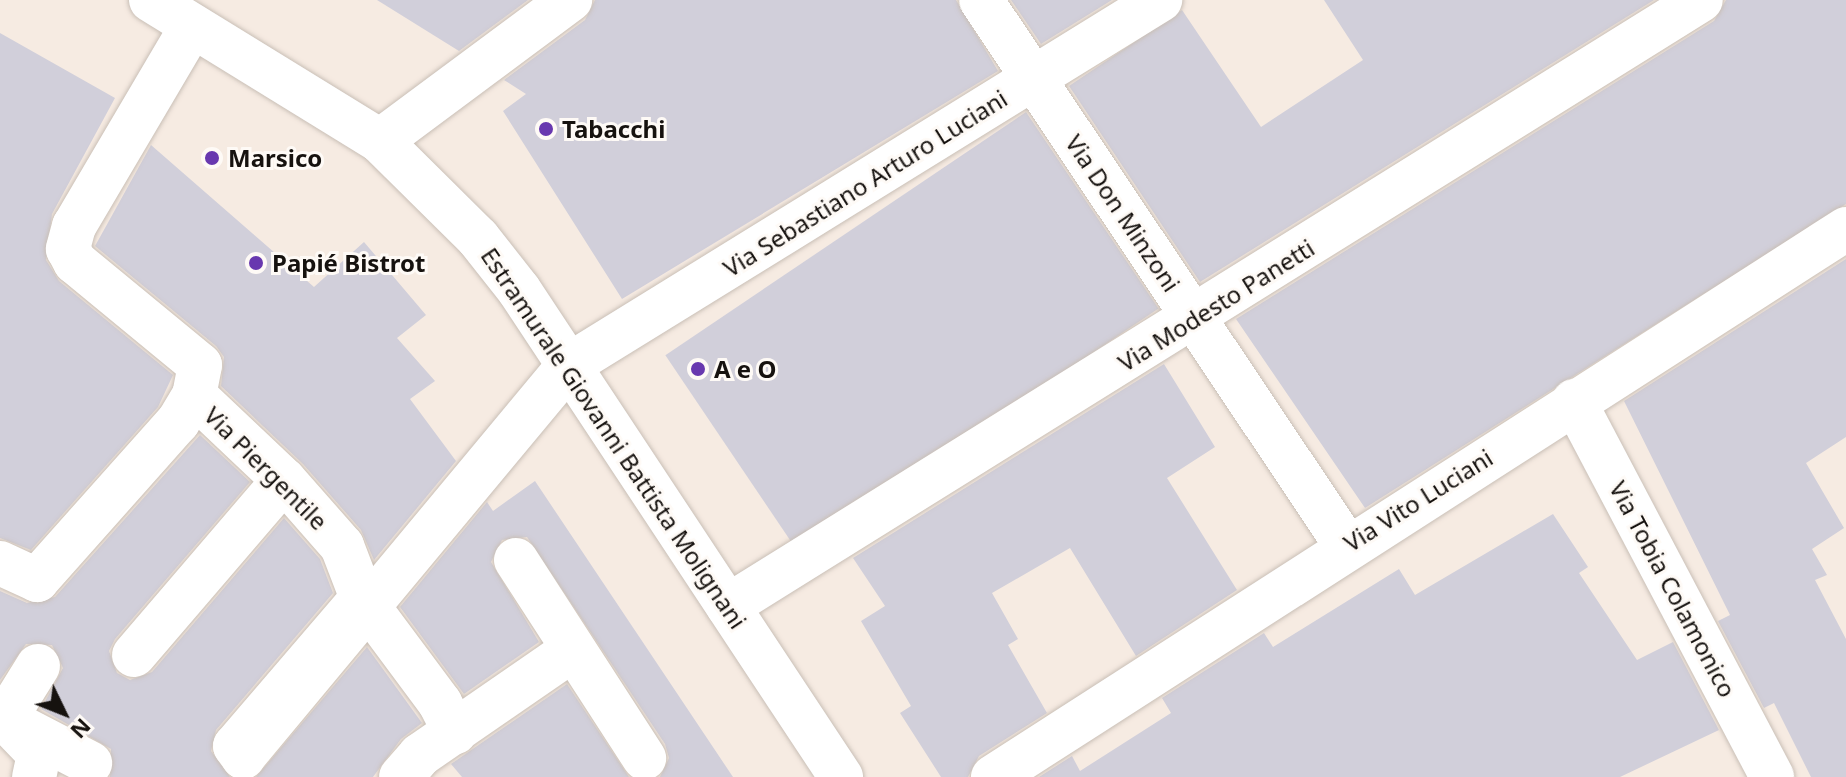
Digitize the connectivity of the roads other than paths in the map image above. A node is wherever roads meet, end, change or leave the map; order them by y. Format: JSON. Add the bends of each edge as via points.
{"nodes":[{"id":1,"x":151,"y":0,"type":"edge"},
{"id":2,"x":570,"y":0,"type":"edge"},
{"id":3,"x":981,"y":0,"type":"edge"},
{"id":4,"x":1160,"y":0,"type":"edge"},
{"id":5,"x":1701,"y":0,"type":"edge"},
{"id":6,"x":192,"y":26,"type":"junction"},
{"id":7,"x":1034,"y":79,"type":"junction"},
{"id":8,"x":380,"y":141,"type":"junction"},
{"id":9,"x":1846,"y":229,"type":"edge"},
{"id":10,"x":1194,"y":320,"type":"junction"},
{"id":11,"x":569,"y":365,"type":"junction"},
{"id":12,"x":194,"y":395,"type":"junction"},
{"id":13,"x":1574,"y":401,"type":"junction"},
{"id":14,"x":284,"y":480,"type":"junction"},
{"id":15,"x":1346,"y":545,"type":"junction"},
{"id":16,"x":516,"y":560,"type":"dead end"},
{"id":17,"x":0,"y":563,"type":"edge"},
{"id":18,"x":362,"y":598,"type":"junction"},
{"id":19,"x":728,"y":606,"type":"junction"},
{"id":20,"x":571,"y":651,"type":"junction"},
{"id":21,"x":134,"y":655,"type":"dead end"},
{"id":22,"x":38,"y":666,"type":"dead end"},
{"id":23,"x":3,"y":718,"type":"edge"},
{"id":24,"x":644,"y":758,"type":"dead end"},
{"id":25,"x":429,"y":760,"type":"edge"},
{"id":26,"x":90,"y":763,"type":"dead end"},
{"id":27,"x":34,"y":777,"type":"edge"},
{"id":28,"x":841,"y":777,"type":"edge"},
{"id":29,"x":993,"y":777,"type":"edge"},
{"id":30,"x":1772,"y":777,"type":"edge"}],
"edges":[{"from":1,"to":6,"type":"street","name":"Estramurale Giovanni Battista Molignani"},
{"from":2,"to":8,"type":"street"},
{"from":3,"to":7,"type":"street","name":"Via Don Minzoni"},
{"from":4,"to":7,"type":"street","name":"Via Sebastiano Arturo Luciani"},
{"from":5,"to":10,"type":"street","name":"Via Modesto Panetti"},
{"from":6,"to":8,"type":"street","name":"Estramurale Giovanni Battista Molignani"},
{"from":6,"to":12,"type":"street","name":"Via Piergentile","via":[[74,226],[68,249],[75,262],[200,365],[202,379]]},
{"from":7,"to":10,"type":"street","name":"Via Don Minzoni"},
{"from":7,"to":11,"type":"street","name":"Via Sebastiano Arturo Luciani"},
{"from":8,"to":11,"type":"street","name":"Estramurale Giovanni Battista Molignani","via":[[478,238]]},
{"from":9,"to":13,"type":"street","name":"Via Vito Luciani"},
{"from":10,"to":15,"type":"street","name":"Via Don Minzoni"},
{"from":10,"to":19,"type":"street","name":"Via Modesto Panetti"},
{"from":11,"to":18,"type":"street","name":"Via Sebastiano Arturo Luciani","via":[[243,757],[235,746]]},
{"from":11,"to":19,"type":"street","name":"Estramurale Giovanni Battista Molignani"},
{"from":12,"to":14,"type":"street","name":"Via Piergentile"},
{"from":12,"to":17,"type":"street","via":[[178,422],[37,580]]},
{"from":13,"to":15,"type":"street","name":"Via Vito Luciani"},
{"from":13,"to":30,"type":"street","name":"Via Tobia Colamonico"},
{"from":14,"to":18,"type":"street","name":"Via Piergentile","via":[[342,546]]},
{"from":14,"to":21,"type":"street"},
{"from":15,"to":29,"type":"street","name":"Via Vito Luciani"},
{"from":16,"to":20,"type":"street"},
{"from":18,"to":25,"type":"street","name":"Via Piergentile"},
{"from":19,"to":28,"type":"street","name":"Estramurale Giovanni Battista Molignani"},
{"from":20,"to":24,"type":"street"},
{"from":20,"to":25,"type":"street"},
{"from":22,"to":23,"type":"street"},
{"from":23,"to":26,"type":"street"},
{"from":23,"to":27,"type":"street","via":[[39,754]]}]}
